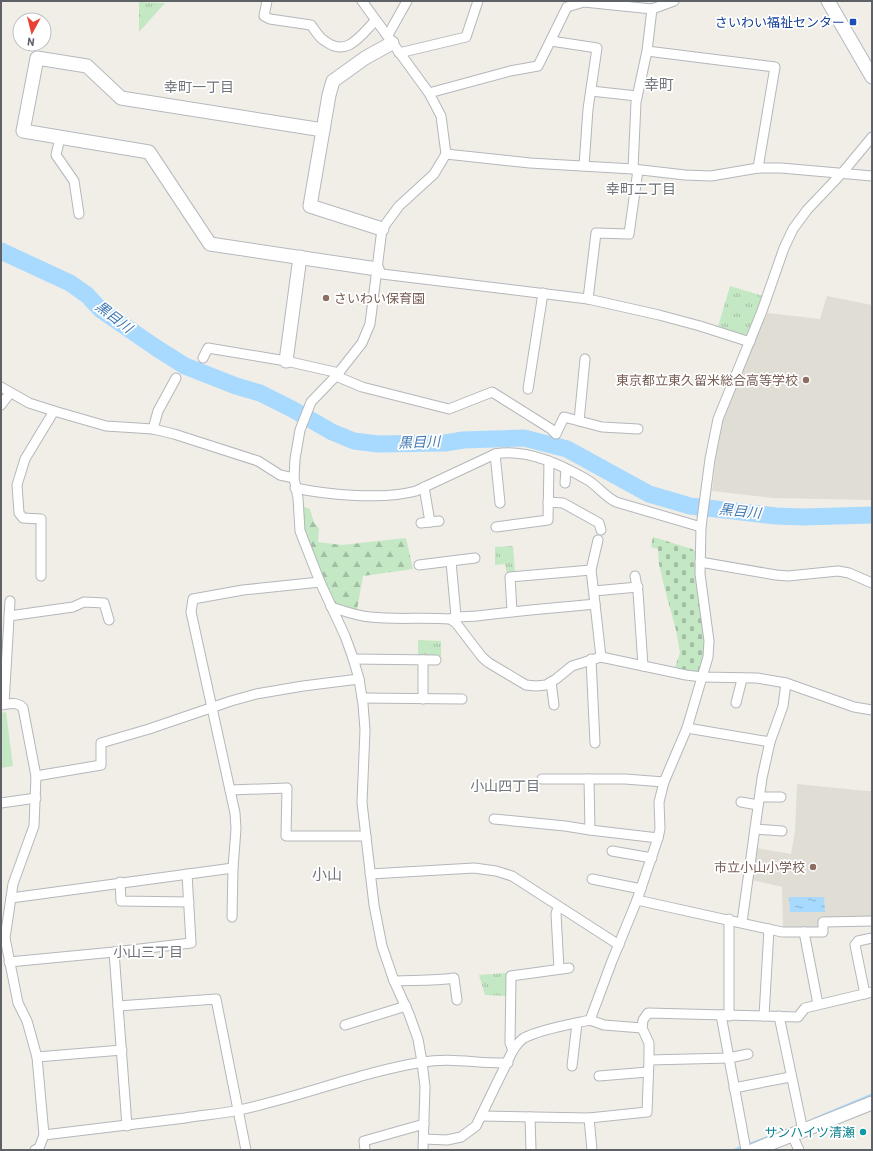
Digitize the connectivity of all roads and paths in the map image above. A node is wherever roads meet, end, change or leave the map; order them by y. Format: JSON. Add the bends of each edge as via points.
{"nodes":[{"id":1,"x":267,"y":1,"type":"edge"},
{"id":2,"x":362,"y":1,"type":"edge"},
{"id":3,"x":407,"y":1,"type":"edge"},
{"id":4,"x":584,"y":1,"type":"edge"},
{"id":5,"x":674,"y":1,"type":"edge"},
{"id":6,"x":828,"y":1,"type":"edge"},
{"id":7,"x":475,"y":2,"type":"edge"},
{"id":8,"x":652,"y":9,"type":"junction"},
{"id":9,"x":375,"y":21,"type":"junction"},
{"id":10,"x":551,"y":41,"type":"junction"},
{"id":11,"x":393,"y":44,"type":"junction"},
{"id":12,"x":647,"y":51,"type":"junction"},
{"id":13,"x":872,"y":77,"type":"edge"},
{"id":14,"x":591,"y":91,"type":"junction"},
{"id":15,"x":429,"y":93,"type":"junction"},
{"id":16,"x":637,"y":96,"type":"junction"},
{"id":17,"x":323,"y":130,"type":"junction"},
{"id":18,"x":872,"y":137,"type":"edge"},
{"id":19,"x":60,"y":138,"type":"junction"},
{"id":20,"x":446,"y":154,"type":"junction"},
{"id":21,"x":584,"y":166,"type":"junction"},
{"id":22,"x":758,"y":168,"type":"junction"},
{"id":23,"x":636,"y":169,"type":"junction"},
{"id":24,"x":843,"y":172,"type":"junction"},
{"id":25,"x":872,"y":176,"type":"edge"},
{"id":26,"x":79,"y":214,"type":"dead end"},
{"id":27,"x":382,"y":229,"type":"junction"},
{"id":28,"x":300,"y":257,"type":"junction"},
{"id":29,"x":377,"y":270,"type":"junction"},
{"id":30,"x":543,"y":293,"type":"junction"},
{"id":31,"x":588,"y":299,"type":"junction"},
{"id":32,"x":750,"y":342,"type":"junction"},
{"id":33,"x":203,"y":358,"type":"dead end"},
{"id":34,"x":585,"y":359,"type":"dead end"},
{"id":35,"x":286,"y":361,"type":"junction"},
{"id":36,"x":338,"y":374,"type":"junction"},
{"id":37,"x":176,"y":378,"type":"dead end"},
{"id":38,"x":1,"y":387,"type":"edge"},
{"id":39,"x":528,"y":389,"type":"dead end"},
{"id":40,"x":10,"y":393,"type":"junction"},
{"id":41,"x":1,"y":405,"type":"edge"},
{"id":42,"x":54,"y":411,"type":"junction"},
{"id":43,"x":579,"y":421,"type":"junction"},
{"id":44,"x":153,"y":429,"type":"junction"},
{"id":45,"x":638,"y":429,"type":"dead end"},
{"id":46,"x":495,"y":454,"type":"junction"},
{"id":47,"x":549,"y":461,"type":"junction"},
{"id":48,"x":566,"y":469,"type":"junction"},
{"id":49,"x":295,"y":483,"type":"junction"},
{"id":50,"x":565,"y":483,"type":"dead end"},
{"id":51,"x":424,"y":487,"type":"junction"},
{"id":52,"x":548,"y":502,"type":"junction"},
{"id":53,"x":500,"y":503,"type":"dead end"},
{"id":54,"x":430,"y":522,"type":"dead end"},
{"id":55,"x":496,"y":527,"type":"dead end"},
{"id":56,"x":701,"y":527,"type":"junction"},
{"id":57,"x":601,"y":530,"type":"dead end"},
{"id":58,"x":598,"y":540,"type":"dead end"},
{"id":59,"x":475,"y":558,"type":"dead end"},
{"id":60,"x":451,"y":562,"type":"junction"},
{"id":61,"x":700,"y":562,"type":"junction"},
{"id":62,"x":419,"y":565,"type":"dead end"},
{"id":63,"x":591,"y":570,"type":"junction"},
{"id":64,"x":41,"y":576,"type":"dead end"},
{"id":65,"x":635,"y":576,"type":"dead end"},
{"id":66,"x":320,"y":582,"type":"junction"},
{"id":67,"x":872,"y":583,"type":"edge"},
{"id":68,"x":638,"y":587,"type":"junction"},
{"id":69,"x":594,"y":591,"type":"junction"},
{"id":70,"x":10,"y":601,"type":"dead end"},
{"id":71,"x":595,"y":604,"type":"junction"},
{"id":72,"x":331,"y":607,"type":"junction"},
{"id":73,"x":512,"y":612,"type":"junction"},
{"id":74,"x":9,"y":616,"type":"junction"},
{"id":75,"x":453,"y":618,"type":"junction"},
{"id":76,"x":109,"y":620,"type":"dead end"},
{"id":77,"x":601,"y":657,"type":"junction"},
{"id":78,"x":353,"y":659,"type":"junction"},
{"id":79,"x":591,"y":659,"type":"junction"},
{"id":80,"x":423,"y":660,"type":"junction"},
{"id":81,"x":436,"y":660,"type":"dead end"},
{"id":82,"x":643,"y":666,"type":"junction"},
{"id":83,"x":702,"y":677,"type":"junction"},
{"id":84,"x":742,"y":678,"type":"junction"},
{"id":85,"x":359,"y":679,"type":"junction"},
{"id":86,"x":552,"y":682,"type":"junction"},
{"id":87,"x":786,"y":683,"type":"junction"},
{"id":88,"x":362,"y":698,"type":"junction"},
{"id":89,"x":423,"y":699,"type":"junction"},
{"id":90,"x":462,"y":699,"type":"dead end"},
{"id":91,"x":736,"y":703,"type":"dead end"},
{"id":92,"x":3,"y":704,"type":"edge"},
{"id":93,"x":554,"y":705,"type":"dead end"},
{"id":94,"x":212,"y":708,"type":"junction"},
{"id":95,"x":872,"y":710,"type":"edge"},
{"id":96,"x":687,"y":728,"type":"junction"},
{"id":97,"x":770,"y":742,"type":"junction"},
{"id":98,"x":595,"y":743,"type":"dead end"},
{"id":99,"x":36,"y":776,"type":"junction"},
{"id":100,"x":542,"y":779,"type":"dead end"},
{"id":101,"x":589,"y":779,"type":"junction"},
{"id":102,"x":664,"y":782,"type":"junction"},
{"id":103,"x":230,"y":790,"type":"junction"},
{"id":104,"x":781,"y":797,"type":"dead end"},
{"id":105,"x":36,"y":798,"type":"junction"},
{"id":106,"x":759,"y":801,"type":"junction"},
{"id":107,"x":741,"y":802,"type":"dead end"},
{"id":108,"x":1,"y":803,"type":"edge"},
{"id":109,"x":494,"y":819,"type":"dead end"},
{"id":110,"x":755,"y":829,"type":"junction"},
{"id":111,"x":590,"y":830,"type":"junction"},
{"id":112,"x":782,"y":831,"type":"dead end"},
{"id":113,"x":366,"y":836,"type":"junction"},
{"id":114,"x":658,"y":838,"type":"junction"},
{"id":115,"x":612,"y":851,"type":"dead end"},
{"id":116,"x":652,"y":858,"type":"junction"},
{"id":117,"x":233,"y":868,"type":"junction"},
{"id":118,"x":187,"y":874,"type":"junction"},
{"id":119,"x":370,"y":874,"type":"junction"},
{"id":120,"x":592,"y":879,"type":"dead end"},
{"id":121,"x":120,"y":882,"type":"junction"},
{"id":122,"x":641,"y":889,"type":"junction"},
{"id":123,"x":11,"y":898,"type":"junction"},
{"id":124,"x":637,"y":900,"type":"junction"},
{"id":125,"x":189,"y":902,"type":"junction"},
{"id":126,"x":558,"y":907,"type":"junction"},
{"id":127,"x":232,"y":917,"type":"dead end"},
{"id":128,"x":730,"y":920,"type":"junction"},
{"id":129,"x":872,"y":921,"type":"edge"},
{"id":130,"x":742,"y":922,"type":"junction"},
{"id":131,"x":769,"y":929,"type":"junction"},
{"id":132,"x":804,"y":932,"type":"junction"},
{"id":133,"x":3,"y":938,"type":"edge"},
{"id":134,"x":872,"y":938,"type":"edge"},
{"id":135,"x":619,"y":945,"type":"junction"},
{"id":136,"x":114,"y":952,"type":"junction"},
{"id":137,"x":9,"y":962,"type":"junction"},
{"id":138,"x":569,"y":968,"type":"dead end"},
{"id":139,"x":559,"y":969,"type":"junction"},
{"id":140,"x":394,"y":981,"type":"junction"},
{"id":141,"x":868,"y":993,"type":"edge"},
{"id":142,"x":456,"y":1000,"type":"dead end"},
{"id":143,"x":818,"y":1004,"type":"junction"},
{"id":144,"x":118,"y":1006,"type":"junction"},
{"id":145,"x":406,"y":1006,"type":"junction"},
{"id":146,"x":725,"y":1016,"type":"junction"},
{"id":147,"x":764,"y":1016,"type":"junction"},
{"id":148,"x":779,"y":1016,"type":"junction"},
{"id":149,"x":590,"y":1020,"type":"junction"},
{"id":150,"x":577,"y":1023,"type":"junction"},
{"id":151,"x":345,"y":1025,"type":"dead end"},
{"id":152,"x":642,"y":1028,"type":"junction"},
{"id":153,"x":122,"y":1050,"type":"junction"},
{"id":154,"x":513,"y":1050,"type":"junction"},
{"id":155,"x":748,"y":1054,"type":"dead end"},
{"id":156,"x":37,"y":1056,"type":"junction"},
{"id":157,"x":729,"y":1058,"type":"junction"},
{"id":158,"x":649,"y":1060,"type":"junction"},
{"id":159,"x":422,"y":1062,"type":"junction"},
{"id":160,"x":508,"y":1063,"type":"junction"},
{"id":161,"x":572,"y":1066,"type":"dead end"},
{"id":162,"x":648,"y":1072,"type":"junction"},
{"id":163,"x":599,"y":1076,"type":"dead end"},
{"id":164,"x":790,"y":1077,"type":"junction"},
{"id":165,"x":734,"y":1088,"type":"junction"},
{"id":166,"x":872,"y":1103,"type":"edge"},
{"id":167,"x":239,"y":1110,"type":"junction"},
{"id":168,"x":481,"y":1116,"type":"junction"},
{"id":169,"x":530,"y":1118,"type":"junction"},
{"id":170,"x":589,"y":1118,"type":"junction"},
{"id":171,"x":424,"y":1124,"type":"junction"},
{"id":172,"x":127,"y":1126,"type":"junction"},
{"id":173,"x":799,"y":1128,"type":"junction"},
{"id":174,"x":44,"y":1135,"type":"junction"},
{"id":175,"x":424,"y":1139,"type":"junction"},
{"id":176,"x":747,"y":1148,"type":"edge"},
{"id":177,"x":36,"y":1150,"type":"edge"},
{"id":178,"x":246,"y":1150,"type":"edge"},
{"id":179,"x":365,"y":1150,"type":"edge"},
{"id":180,"x":422,"y":1150,"type":"edge"},
{"id":181,"x":531,"y":1150,"type":"edge"},
{"id":182,"x":592,"y":1150,"type":"edge"},
{"id":183,"x":799,"y":1150,"type":"edge"}],
"edges":[{"from":1,"to":9,"type":"street","via":[[264,16],[311,24],[325,41],[339,48],[350,46]]},
{"from":2,"to":9,"type":"street"},
{"from":3,"to":11,"type":"street"},
{"from":4,"to":8,"type":"street"},
{"from":4,"to":10,"type":"street","via":[[566,7]]},
{"from":5,"to":8,"type":"street"},
{"from":6,"to":13,"type":"street"},
{"from":7,"to":11,"type":"street","via":[[466,37]]},
{"from":8,"to":12,"type":"street"},
{"from":9,"to":11,"type":"street"},
{"from":10,"to":14,"type":"street","via":[[597,48]]},
{"from":10,"to":15,"type":"street","via":[[538,66]]},
{"from":11,"to":15,"type":"street"},
{"from":11,"to":17,"type":"street","via":[[365,58],[333,81],[328,95]]},
{"from":12,"to":16,"type":"street"},
{"from":12,"to":22,"type":"street","via":[[775,67]]},
{"from":14,"to":16,"type":"street"},
{"from":14,"to":21,"type":"street"},
{"from":15,"to":20,"type":"street","via":[[441,116]]},
{"from":16,"to":23,"type":"street"},
{"from":17,"to":19,"type":"street","via":[[121,98],[87,66],[37,58],[23,131]]},
{"from":17,"to":27,"type":"street","via":[[310,206]]},
{"from":18,"to":24,"type":"street"},
{"from":19,"to":26,"type":"street","via":[[56,155],[74,181]]},
{"from":19,"to":28,"type":"street","via":[[149,152],[210,244]]},
{"from":20,"to":21,"type":"street"},
{"from":20,"to":27,"type":"street","via":[[434,174],[399,206]]},
{"from":21,"to":23,"type":"street"},
{"from":22,"to":23,"type":"street","via":[[711,176]]},
{"from":22,"to":24,"type":"street"},
{"from":23,"to":31,"type":"street","via":[[629,234],[596,233]]},
{"from":24,"to":25,"type":"street"},
{"from":24,"to":32,"type":"street","via":[[807,210],[793,229]]},
{"from":27,"to":29,"type":"street"},
{"from":28,"to":29,"type":"street"},
{"from":28,"to":35,"type":"street"},
{"from":29,"to":30,"type":"street","via":[[382,274]]},
{"from":29,"to":36,"type":"street","via":[[370,324],[362,343]]},
{"from":30,"to":31,"type":"street"},
{"from":30,"to":39,"type":"street"},
{"from":31,"to":32,"type":"street","via":[[672,318]]},
{"from":32,"to":56,"type":"street","via":[[718,419]]},
{"from":33,"to":35,"type":"street","via":[[208,348]]},
{"from":34,"to":43,"type":"street"},
{"from":35,"to":36,"type":"street"},
{"from":36,"to":43,"type":"street","via":[[362,387],[449,409],[492,392],[556,434],[564,416]]},
{"from":36,"to":49,"type":"street","via":[[311,402],[308,409],[295,459]]},
{"from":37,"to":44,"type":"street","via":[[158,411]]},
{"from":38,"to":40,"type":"street"},
{"from":40,"to":41,"type":"street"},
{"from":40,"to":42,"type":"street","via":[[28,403]]},
{"from":42,"to":44,"type":"street","via":[[106,426]]},
{"from":42,"to":64,"type":"street","via":[[25,459],[17,485],[19,513],[23,518],[41,519]]},
{"from":43,"to":45,"type":"street","via":[[602,427]]},
{"from":44,"to":49,"type":"street","via":[[258,461]]},
{"from":46,"to":47,"type":"street","via":[[524,454]]},
{"from":46,"to":51,"type":"street"},
{"from":46,"to":53,"type":"street"},
{"from":47,"to":48,"type":"street"},
{"from":47,"to":52,"type":"street"},
{"from":48,"to":50,"type":"street"},
{"from":48,"to":56,"type":"street","via":[[587,480],[616,502]]},
{"from":49,"to":51,"type":"street","via":[[346,494],[369,495],[408,493]]},
{"from":49,"to":66,"type":"street","via":[[300,531]]},
{"from":51,"to":54,"type":"street"},
{"from":52,"to":55,"type":"street","via":[[548,520]]},
{"from":52,"to":57,"type":"street","via":[[563,503],[599,523]]},
{"from":56,"to":61,"type":"street"},
{"from":58,"to":63,"type":"street"},
{"from":59,"to":60,"type":"street"},
{"from":60,"to":62,"type":"street"},
{"from":60,"to":75,"type":"street"},
{"from":61,"to":67,"type":"street","via":[[788,576],[838,571]]},
{"from":61,"to":83,"type":"street","via":[[709,646]]},
{"from":63,"to":69,"type":"street"},
{"from":63,"to":73,"type":"street","via":[[510,577]]},
{"from":65,"to":68,"type":"street"},
{"from":66,"to":72,"type":"street"},
{"from":66,"to":94,"type":"street","via":[[243,590],[193,599],[191,612]]},
{"from":68,"to":69,"type":"street"},
{"from":68,"to":82,"type":"street"},
{"from":69,"to":71,"type":"street"},
{"from":70,"to":74,"type":"street"},
{"from":71,"to":73,"type":"street"},
{"from":71,"to":77,"type":"street"},
{"from":72,"to":75,"type":"street","via":[[369,617]]},
{"from":72,"to":78,"type":"street"},
{"from":73,"to":75,"type":"street"},
{"from":74,"to":76,"type":"street","via":[[73,607],[84,602],[104,603]]},
{"from":74,"to":92,"type":"street"},
{"from":75,"to":86,"type":"street","via":[[489,663],[526,685],[536,686]]},
{"from":77,"to":79,"type":"street"},
{"from":77,"to":82,"type":"street"},
{"from":78,"to":80,"type":"street"},
{"from":78,"to":85,"type":"street"},
{"from":79,"to":86,"type":"street","via":[[572,666]]},
{"from":79,"to":98,"type":"street"},
{"from":80,"to":81,"type":"street"},
{"from":80,"to":89,"type":"street"},
{"from":82,"to":83,"type":"street"},
{"from":83,"to":84,"type":"street"},
{"from":83,"to":96,"type":"street"},
{"from":84,"to":87,"type":"street"},
{"from":84,"to":91,"type":"street"},
{"from":85,"to":88,"type":"street"},
{"from":85,"to":94,"type":"street","via":[[256,694]]},
{"from":86,"to":93,"type":"street"},
{"from":87,"to":95,"type":"street","via":[[854,707]]},
{"from":87,"to":97,"type":"street","via":[[783,706]]},
{"from":88,"to":89,"type":"street"},
{"from":88,"to":113,"type":"street","via":[[365,730],[362,803]]},
{"from":89,"to":90,"type":"street"},
{"from":92,"to":99,"type":"street","via":[[16,704],[23,708]]},
{"from":94,"to":99,"type":"street","via":[[101,743],[101,765]]},
{"from":94,"to":103,"type":"street"},
{"from":96,"to":97,"type":"street"},
{"from":96,"to":102,"type":"street"},
{"from":97,"to":106,"type":"street"},
{"from":99,"to":105,"type":"street"},
{"from":100,"to":101,"type":"street"},
{"from":101,"to":102,"type":"street"},
{"from":101,"to":111,"type":"street"},
{"from":102,"to":114,"type":"street","via":[[659,802]]},
{"from":103,"to":113,"type":"street","via":[[286,788],[286,836]]},
{"from":103,"to":117,"type":"street","via":[[236,829]]},
{"from":104,"to":106,"type":"street"},
{"from":105,"to":108,"type":"street"},
{"from":105,"to":123,"type":"street","via":[[34,826],[13,884]]},
{"from":106,"to":107,"type":"street"},
{"from":106,"to":110,"type":"street"},
{"from":109,"to":111,"type":"street"},
{"from":110,"to":112,"type":"street"},
{"from":110,"to":130,"type":"street"},
{"from":111,"to":114,"type":"street"},
{"from":113,"to":119,"type":"street"},
{"from":114,"to":116,"type":"street"},
{"from":115,"to":116,"type":"street"},
{"from":116,"to":122,"type":"street"},
{"from":117,"to":118,"type":"street"},
{"from":117,"to":127,"type":"street"},
{"from":118,"to":121,"type":"street"},
{"from":118,"to":125,"type":"street"},
{"from":119,"to":126,"type":"street","via":[[474,868],[496,870],[512,876]]},
{"from":119,"to":140,"type":"street","via":[[378,928]]},
{"from":120,"to":122,"type":"street"},
{"from":121,"to":123,"type":"street"},
{"from":121,"to":125,"type":"street","via":[[121,901]]},
{"from":122,"to":124,"type":"street"},
{"from":123,"to":133,"type":"street"},
{"from":124,"to":128,"type":"street"},
{"from":124,"to":135,"type":"street"},
{"from":125,"to":136,"type":"street","via":[[191,944]]},
{"from":126,"to":135,"type":"street"},
{"from":126,"to":139,"type":"street","via":[[556,914]]},
{"from":128,"to":130,"type":"street"},
{"from":128,"to":146,"type":"street"},
{"from":129,"to":132,"type":"street","via":[[823,922],[823,932]]},
{"from":130,"to":131,"type":"street"},
{"from":131,"to":132,"type":"street"},
{"from":131,"to":147,"type":"street"},
{"from":132,"to":143,"type":"street"},
{"from":133,"to":137,"type":"street"},
{"from":134,"to":141,"type":"street","via":[[858,941],[855,945]]},
{"from":135,"to":149,"type":"street"},
{"from":136,"to":137,"type":"street"},
{"from":136,"to":144,"type":"street"},
{"from":137,"to":156,"type":"street","via":[[18,1003],[27,1021]]},
{"from":138,"to":139,"type":"street"},
{"from":139,"to":154,"type":"street","via":[[511,976],[510,1043]]},
{"from":140,"to":142,"type":"street","via":[[454,978]]},
{"from":140,"to":145,"type":"street"},
{"from":141,"to":143,"type":"street"},
{"from":143,"to":148,"type":"street","via":[[805,1008],[798,1017]]},
{"from":144,"to":153,"type":"street"},
{"from":144,"to":167,"type":"street","via":[[216,999]]},
{"from":145,"to":151,"type":"street"},
{"from":145,"to":159,"type":"street","via":[[418,1039]]},
{"from":146,"to":147,"type":"street"},
{"from":146,"to":152,"type":"street","via":[[648,1013],[643,1020]]},
{"from":146,"to":157,"type":"street"},
{"from":147,"to":148,"type":"street"},
{"from":148,"to":164,"type":"street"},
{"from":149,"to":150,"type":"street"},
{"from":149,"to":152,"type":"street","via":[[604,1025]]},
{"from":150,"to":154,"type":"street","via":[[524,1038]]},
{"from":150,"to":161,"type":"street"},
{"from":152,"to":158,"type":"street","via":[[649,1042]]},
{"from":153,"to":156,"type":"street"},
{"from":153,"to":172,"type":"street"},
{"from":154,"to":160,"type":"street"},
{"from":155,"to":157,"type":"street"},
{"from":156,"to":174,"type":"street"},
{"from":157,"to":158,"type":"street"},
{"from":157,"to":165,"type":"street"},
{"from":158,"to":162,"type":"street"},
{"from":159,"to":160,"type":"street","via":[[463,1060],[486,1064]]},
{"from":159,"to":167,"type":"street"},
{"from":159,"to":171,"type":"street","via":[[425,1086]]},
{"from":160,"to":168,"type":"street"},
{"from":162,"to":163,"type":"street"},
{"from":162,"to":170,"type":"street","via":[[647,1112]]},
{"from":164,"to":165,"type":"street"},
{"from":164,"to":173,"type":"street"},
{"from":165,"to":176,"type":"street"},
{"from":166,"to":173,"type":"street"},
{"from":167,"to":172,"type":"street"},
{"from":167,"to":178,"type":"street"},
{"from":168,"to":169,"type":"street"},
{"from":168,"to":175,"type":"street","via":[[476,1126],[461,1137],[447,1140]]},
{"from":169,"to":170,"type":"street"},
{"from":169,"to":181,"type":"street"},
{"from":170,"to":182,"type":"street"},
{"from":171,"to":175,"type":"street"},
{"from":171,"to":179,"type":"street","via":[[364,1141]]},
{"from":172,"to":174,"type":"street"},
{"from":173,"to":176,"type":"street"},
{"from":173,"to":183,"type":"street"},
{"from":174,"to":177,"type":"street"},
{"from":175,"to":180,"type":"street"}]}
